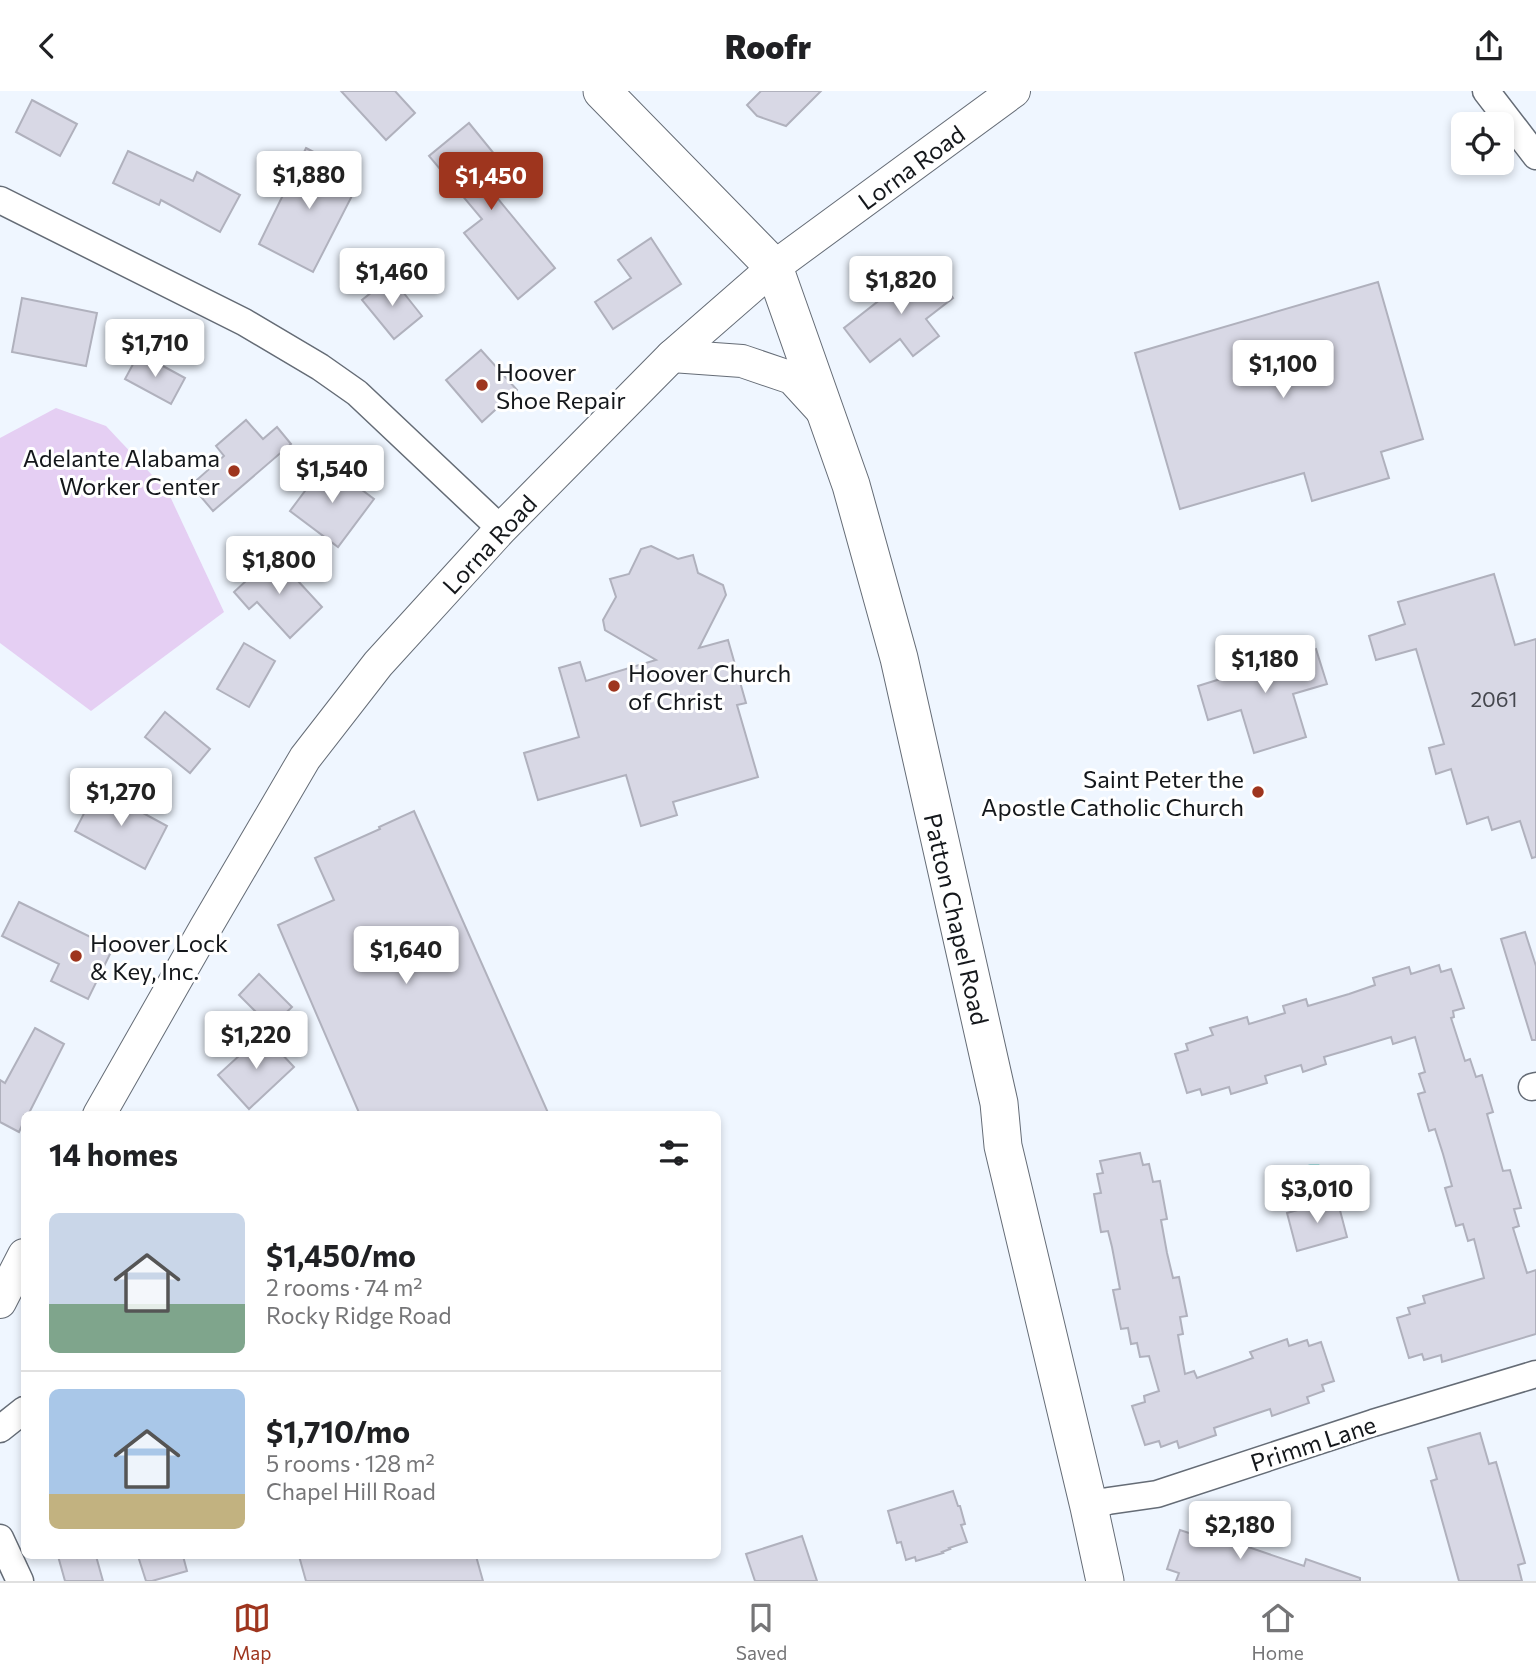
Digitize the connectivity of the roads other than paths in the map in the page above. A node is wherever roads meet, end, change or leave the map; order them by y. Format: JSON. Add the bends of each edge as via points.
{"nodes":[{"id":1,"x":602,"y":91,"type":"edge"},
{"id":2,"x":1014,"y":91,"type":"edge"},
{"id":3,"x":1486,"y":91,"type":"edge"},
{"id":4,"x":1527,"y":129,"type":"edge"},
{"id":5,"x":1536,"y":156,"type":"edge"},
{"id":6,"x":0,"y":200,"type":"edge"},
{"id":7,"x":774,"y":267,"type":"junction"},
{"id":8,"x":672,"y":356,"type":"junction"},
{"id":9,"x":826,"y":415,"type":"junction"},
{"id":10,"x":501,"y":529,"type":"junction"},
{"id":11,"x":101,"y":1111,"type":"edge"},
{"id":12,"x":1536,"y":1374,"type":"edge"},
{"id":13,"x":21,"y":1412,"type":"edge"},
{"id":14,"x":0,"y":1429,"type":"edge"},
{"id":15,"x":1089,"y":1507,"type":"junction"},
{"id":16,"x":0,"y":1538,"type":"edge"},
{"id":17,"x":20,"y":1581,"type":"edge"},
{"id":18,"x":1105,"y":1581,"type":"edge"}],
"edges":[{"from":1,"to":7,"type":"main road"},
{"from":2,"to":7,"type":"street","name":"Lorna Road"},
{"from":3,"to":4,"type":"street"},
{"from":4,"to":5,"type":"street"},
{"from":6,"to":10,"type":"street","via":[[244,322],[320,367],[356,393]]},
{"from":7,"to":8,"type":"street","name":"Lorna Road"},
{"from":7,"to":9,"type":"main road","name":"Patton Chapel Road"},
{"from":8,"to":9,"type":"street","via":[[742,361],[792,378]]},
{"from":8,"to":10,"type":"street","name":"Lorna Road"},
{"from":9,"to":15,"type":"main road","name":"Patton Chapel Road","via":[[851,485],[898,658],[999,1103],[1003,1146]]},
{"from":10,"to":11,"type":"street","name":"Lorna Road","via":[[378,664],[305,758]]},
{"from":12,"to":15,"type":"street","name":"Primm Lane","via":[[1157,1494]]},
{"from":13,"to":14,"type":"street"},
{"from":15,"to":18,"type":"main road","name":"Patton Chapel Road"},
{"from":16,"to":17,"type":"street"}]}
